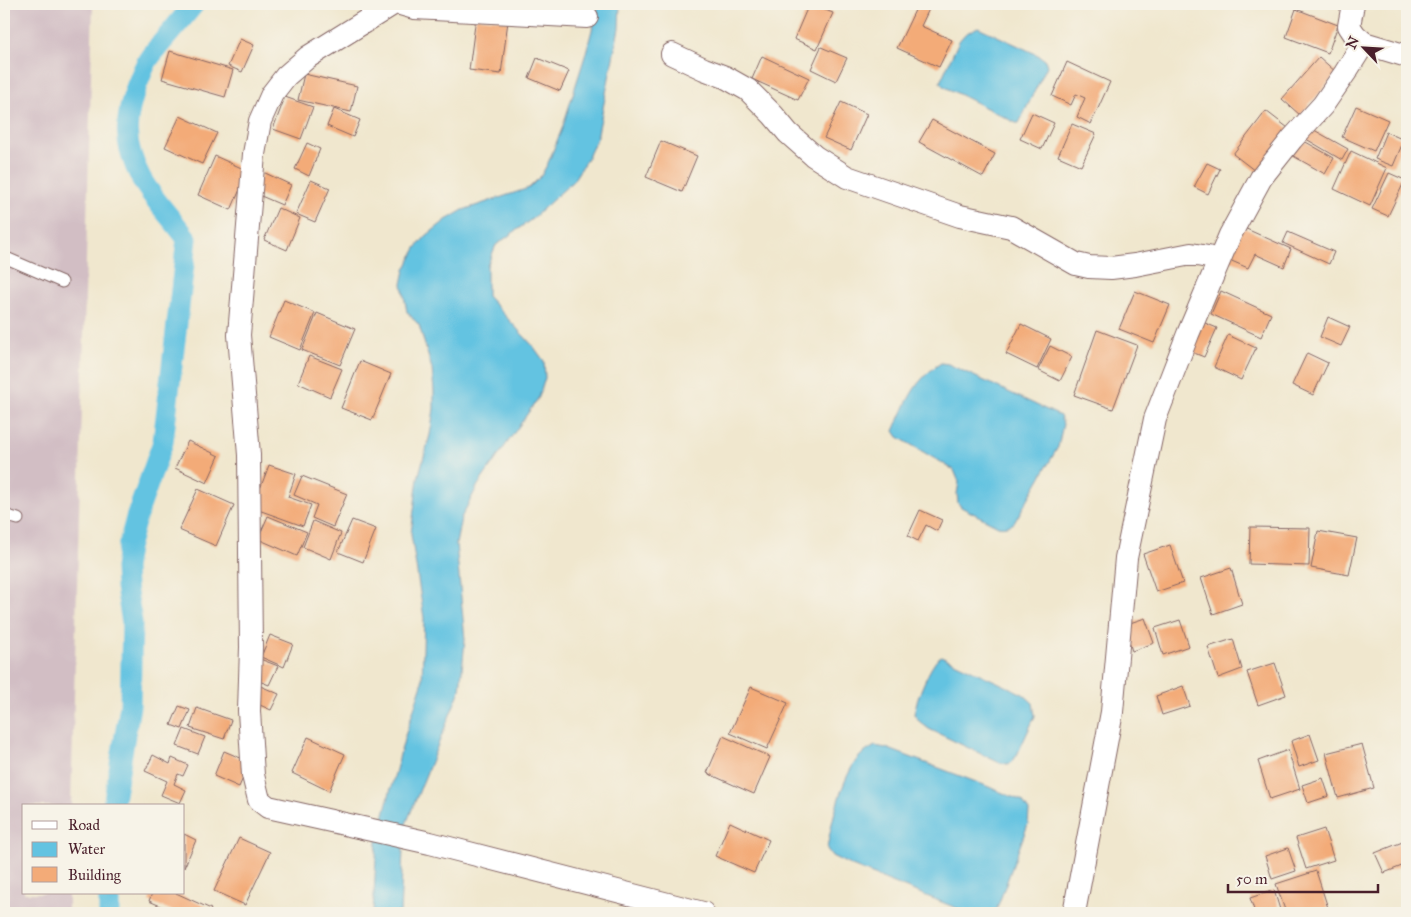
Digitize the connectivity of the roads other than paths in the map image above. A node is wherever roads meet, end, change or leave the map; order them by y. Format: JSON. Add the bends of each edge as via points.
{"nodes":[{"id":1,"x":393,"y":4,"type":"edge"},
{"id":2,"x":400,"y":4,"type":"edge"},
{"id":3,"x":1353,"y":4,"type":"edge"},
{"id":4,"x":587,"y":17,"type":"dead end"},
{"id":5,"x":1364,"y":43,"type":"junction"},
{"id":6,"x":672,"y":54,"type":"dead end"},
{"id":7,"x":1407,"y":56,"type":"edge"},
{"id":8,"x":4,"y":258,"type":"edge"},
{"id":9,"x":1218,"y":262,"type":"junction"},
{"id":10,"x":62,"y":282,"type":"dead end"},
{"id":11,"x":4,"y":514,"type":"edge"},
{"id":12,"x":18,"y":519,"type":"dead end"},
{"id":13,"x":703,"y":913,"type":"edge"},
{"id":14,"x":1074,"y":913,"type":"edge"}],
"edges":[{"from":1,"to":13,"type":"street","via":[[308,56],[286,76],[272,94],[260,121],[254,154],[239,335],[248,455],[249,711],[253,775],[259,800],[268,807]]},
{"from":2,"to":4,"type":"street","via":[[414,8]]},
{"from":3,"to":5,"type":"street","via":[[1349,26]]},
{"from":5,"to":7,"type":"street"},
{"from":5,"to":9,"type":"street","via":[[1323,105],[1261,178]]},
{"from":6,"to":9,"type":"street","via":[[748,90],[814,156],[847,176],[960,216],[1011,227],[1076,264],[1111,268],[1190,254]]},
{"from":8,"to":10,"type":"lane"},
{"from":9,"to":14,"type":"street","via":[[1155,419],[1126,558],[1112,712]]},
{"from":11,"to":12,"type":"lane"}]}
